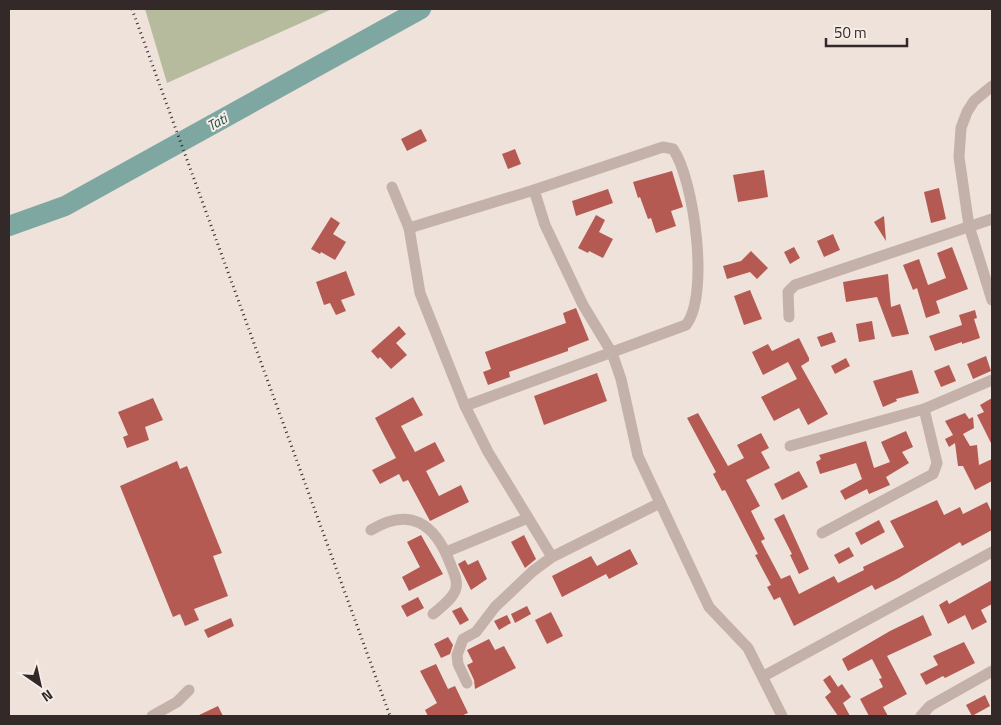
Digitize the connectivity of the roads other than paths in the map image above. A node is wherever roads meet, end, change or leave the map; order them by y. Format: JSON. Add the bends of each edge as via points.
{"nodes":[{"id":1,"x":992,"y":86,"type":"edge"},
{"id":2,"x":392,"y":187,"type":"dead end"},
{"id":3,"x":534,"y":190,"type":"junction"},
{"id":4,"x":992,"y":219,"type":"edge"},
{"id":5,"x":969,"y":226,"type":"junction"},
{"id":6,"x":409,"y":228,"type":"junction"},
{"id":7,"x":992,"y":300,"type":"edge"},
{"id":8,"x":789,"y":317,"type":"dead end"},
{"id":9,"x":612,"y":353,"type":"junction"},
{"id":10,"x":992,"y":380,"type":"edge"},
{"id":11,"x":464,"y":406,"type":"junction"},
{"id":12,"x":924,"y":409,"type":"junction"},
{"id":13,"x":790,"y":446,"type":"dead end"},
{"id":14,"x":660,"y":503,"type":"junction"},
{"id":15,"x":528,"y":518,"type":"junction"},
{"id":16,"x":371,"y":530,"type":"dead end"},
{"id":17,"x":822,"y":533,"type":"dead end"},
{"id":18,"x":446,"y":552,"type":"junction"},
{"id":19,"x":992,"y":552,"type":"edge"},
{"id":20,"x":552,"y":557,"type":"junction"},
{"id":21,"x":433,"y":614,"type":"dead end"},
{"id":22,"x":992,"y":671,"type":"edge"},
{"id":23,"x":764,"y":676,"type":"junction"},
{"id":24,"x":467,"y":683,"type":"dead end"},
{"id":25,"x":188,"y":690,"type":"dead end"},
{"id":26,"x":152,"y":716,"type":"edge"},
{"id":27,"x":782,"y":716,"type":"edge"},
{"id":28,"x":921,"y":716,"type":"edge"}],
"edges":[{"from":1,"to":5,"type":"street","via":[[974,101],[961,128],[959,157]]},
{"from":2,"to":6,"type":"street"},
{"from":3,"to":6,"type":"street"},
{"from":3,"to":9,"type":"street","via":[[545,224],[583,304]]},
{"from":3,"to":9,"type":"street","via":[[663,147],[673,149],[681,160],[697,233],[698,270],[691,319],[680,329]]},
{"from":4,"to":5,"type":"street"},
{"from":5,"to":7,"type":"street"},
{"from":5,"to":8,"type":"street","via":[[795,285],[788,292]]},
{"from":6,"to":11,"type":"street","via":[[420,293]]},
{"from":9,"to":11,"type":"street"},
{"from":9,"to":14,"type":"street","via":[[638,456]]},
{"from":10,"to":12,"type":"street"},
{"from":11,"to":15,"type":"street"},
{"from":12,"to":13,"type":"street"},
{"from":12,"to":17,"type":"street","via":[[937,463],[933,474]]},
{"from":14,"to":20,"type":"street"},
{"from":14,"to":23,"type":"street","via":[[709,607],[748,648]]},
{"from":15,"to":18,"type":"street"},
{"from":15,"to":20,"type":"street"},
{"from":16,"to":18,"type":"street","via":[[384,522],[410,519],[427,525]]},
{"from":18,"to":21,"type":"street","via":[[457,586],[454,594]]},
{"from":19,"to":23,"type":"street"},
{"from":20,"to":24,"type":"street","via":[[495,608],[476,632],[463,639],[457,655]]},
{"from":22,"to":28,"type":"street","via":[[930,706]]},
{"from":23,"to":27,"type":"street"},
{"from":25,"to":26,"type":"street","via":[[177,702]]}]}
